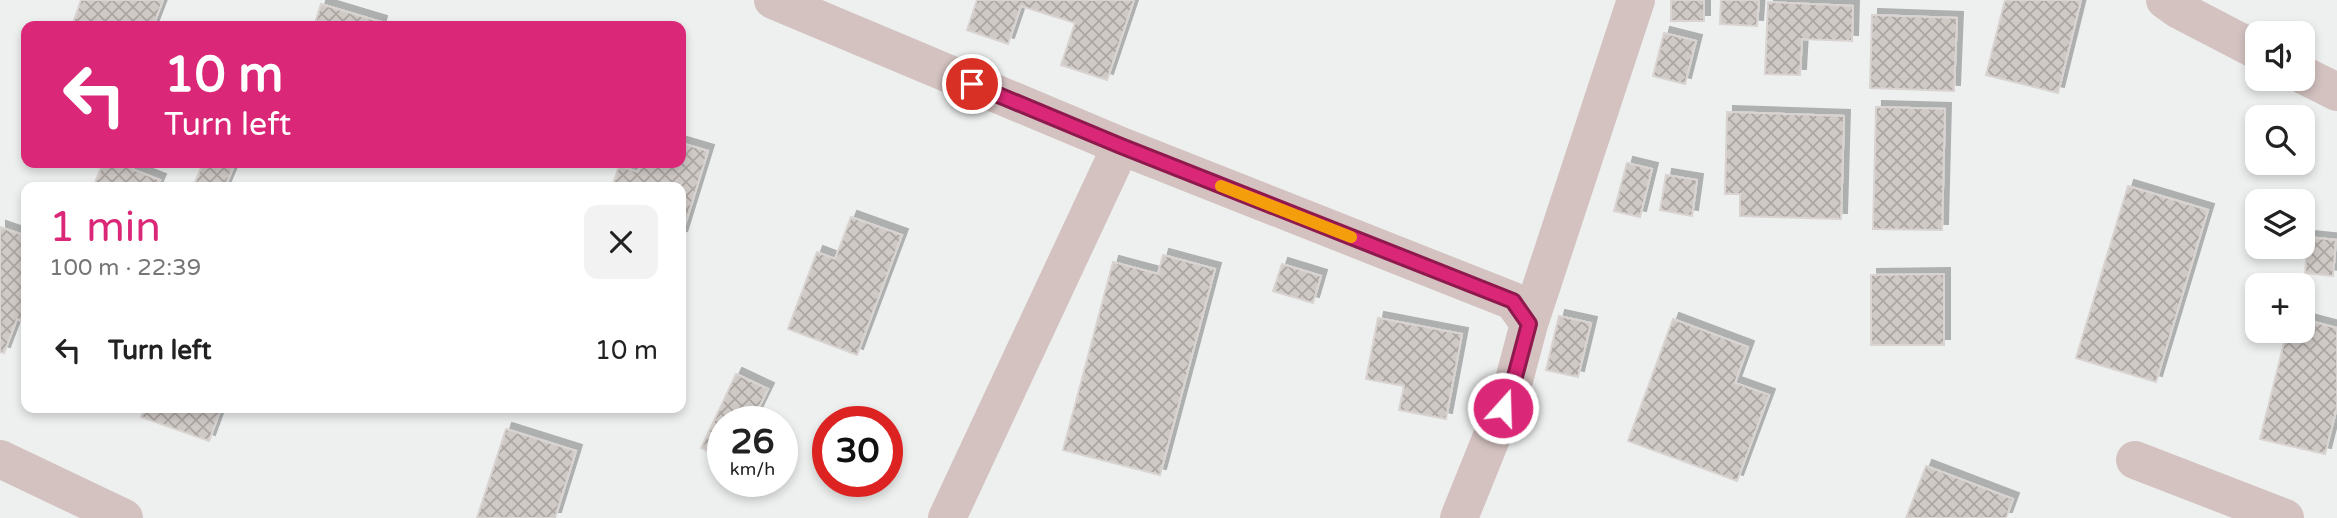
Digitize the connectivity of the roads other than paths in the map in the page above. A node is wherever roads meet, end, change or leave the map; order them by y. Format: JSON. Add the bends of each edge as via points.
{"nodes":[{"id":1,"x":773,"y":0,"type":"edge"},
{"id":2,"x":1636,"y":0,"type":"edge"},
{"id":3,"x":2165,"y":0,"type":"edge"},
{"id":4,"x":2245,"y":44,"type":"edge"},
{"id":5,"x":2315,"y":81,"type":"edge"},
{"id":6,"x":2337,"y":92,"type":"edge"},
{"id":7,"x":1121,"y":146,"type":"junction"},
{"id":8,"x":1529,"y":324,"type":"junction"},
{"id":9,"x":0,"y":459,"type":"edge"},
{"id":10,"x":2135,"y":460,"type":"dead end"},
{"id":11,"x":124,"y":518,"type":"edge"},
{"id":12,"x":947,"y":518,"type":"edge"},
{"id":13,"x":1459,"y":518,"type":"edge"},
{"id":14,"x":2284,"y":518,"type":"edge"}],
"edges":[{"from":1,"to":7,"type":"street"},
{"from":2,"to":8,"type":"street"},
{"from":3,"to":4,"type":"street"},
{"from":5,"to":6,"type":"street"},
{"from":7,"to":8,"type":"street","via":[[1513,301]]},
{"from":7,"to":12,"type":"street"},
{"from":8,"to":13,"type":"street","via":[[1513,384]]},
{"from":9,"to":11,"type":"street"},
{"from":10,"to":14,"type":"street"}]}
